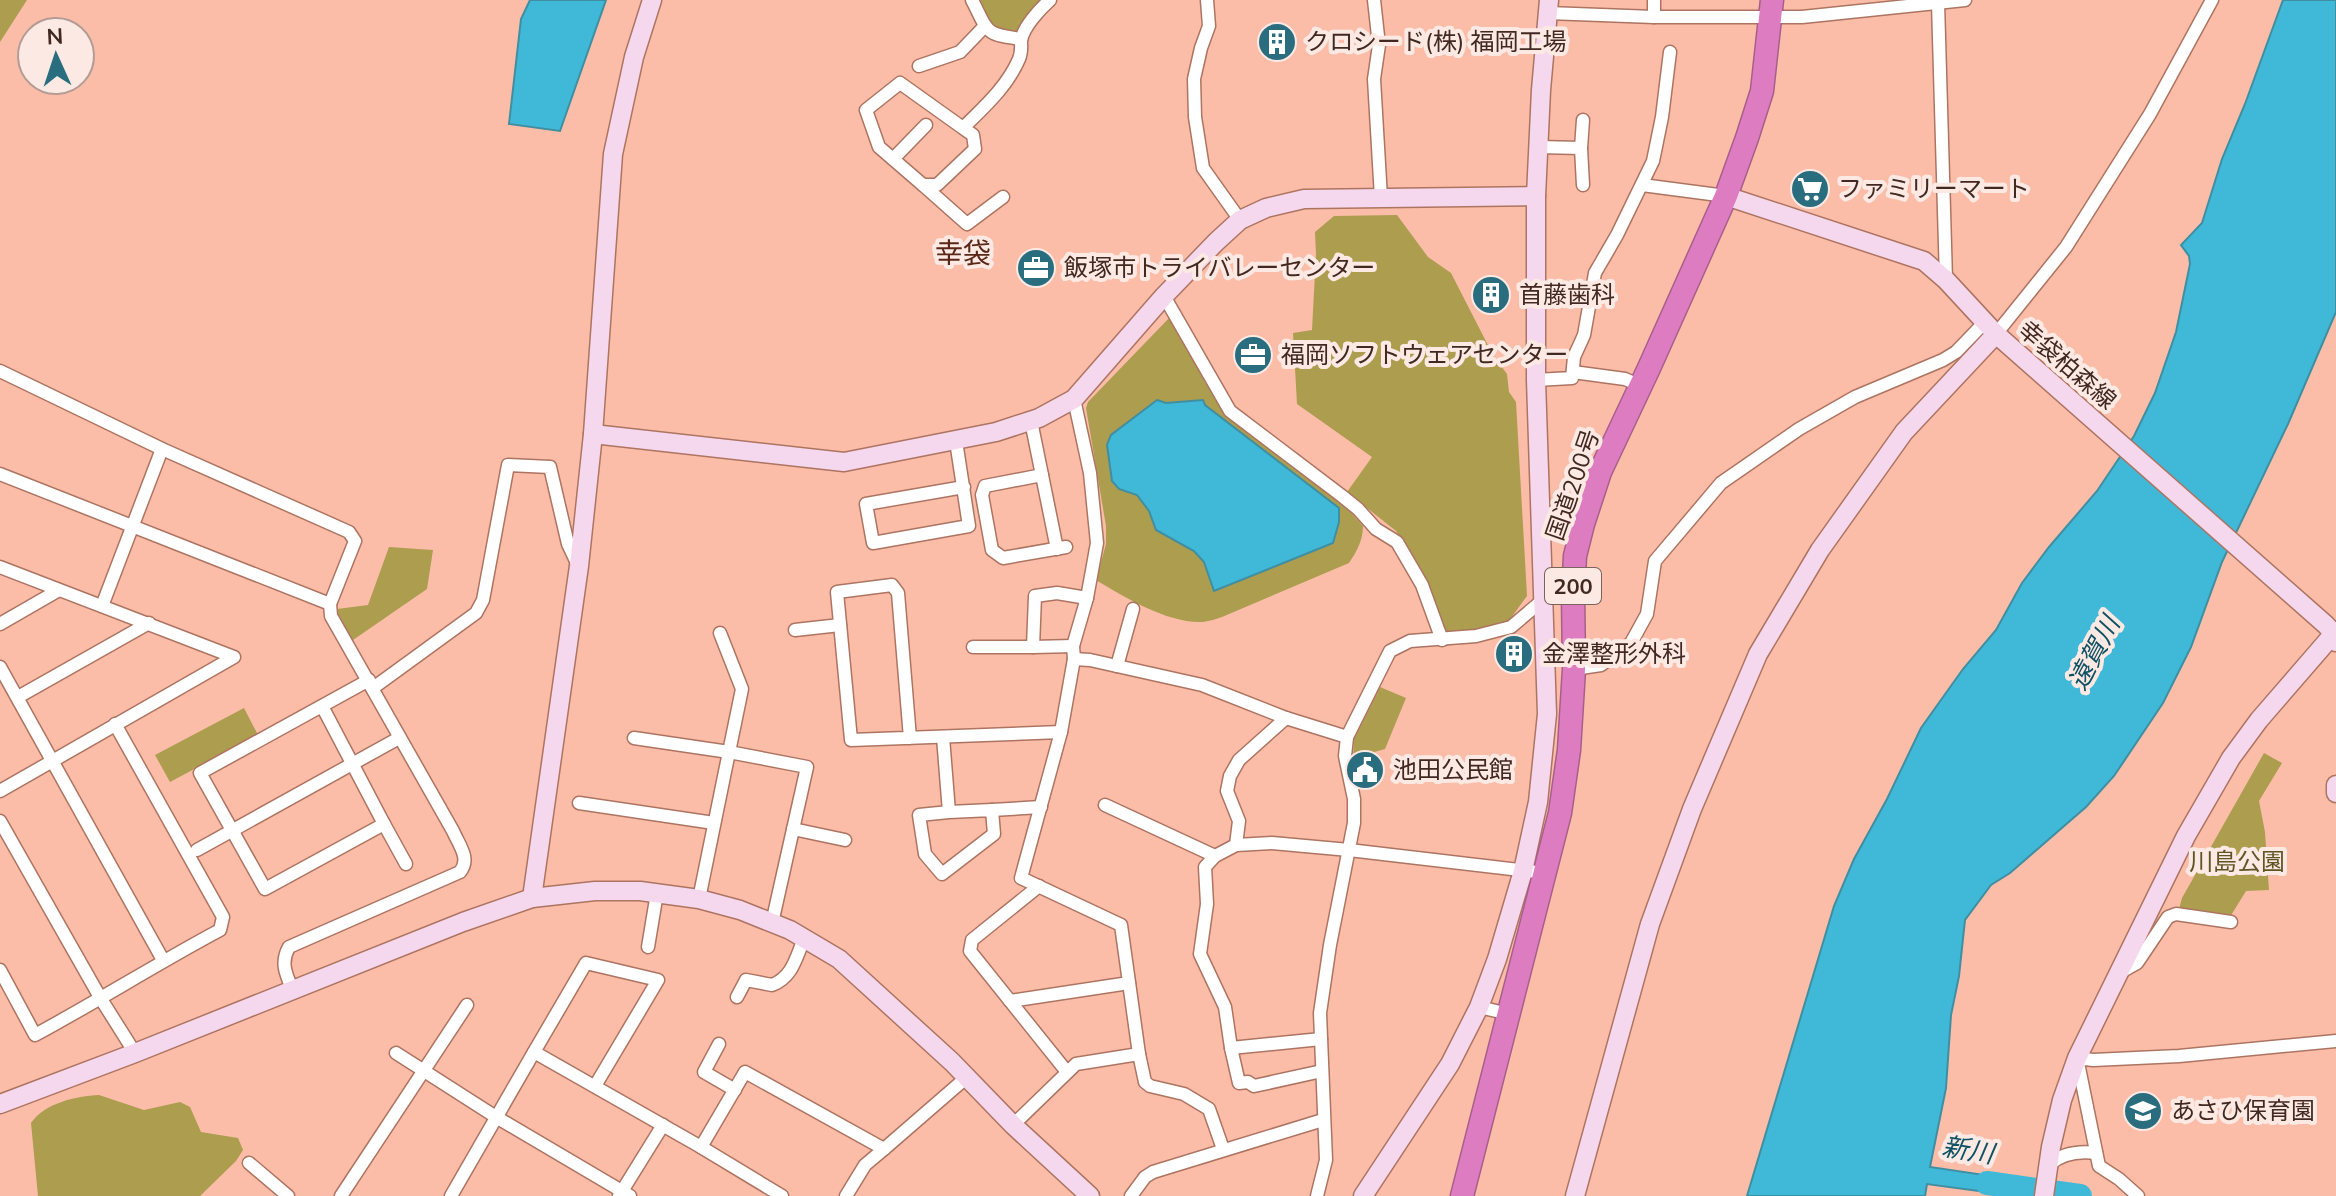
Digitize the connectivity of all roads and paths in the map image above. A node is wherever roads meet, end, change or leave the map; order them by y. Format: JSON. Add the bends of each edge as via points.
{"nodes":[{"id":1,"x":652,"y":0,"type":"edge"},
{"id":2,"x":972,"y":0,"type":"edge"},
{"id":3,"x":1050,"y":0,"type":"edge"},
{"id":4,"x":1207,"y":0,"type":"edge"},
{"id":5,"x":1374,"y":0,"type":"edge"},
{"id":6,"x":1654,"y":0,"type":"edge"},
{"id":7,"x":1965,"y":0,"type":"edge"},
{"id":8,"x":2212,"y":0,"type":"edge"},
{"id":9,"x":1938,"y":3,"type":"junction"},
{"id":10,"x":1549,"y":6,"type":"edge"},
{"id":11,"x":1771,"y":9,"type":"edge"},
{"id":12,"x":1654,"y":17,"type":"junction"},
{"id":13,"x":985,"y":26,"type":"junction"},
{"id":14,"x":1021,"y":39,"type":"junction"},
{"id":15,"x":1670,"y":52,"type":"dead end"},
{"id":16,"x":919,"y":66,"type":"dead end"},
{"id":17,"x":1583,"y":120,"type":"dead end"},
{"id":18,"x":926,"y":125,"type":"dead end"},
{"id":19,"x":963,"y":128,"type":"junction"},
{"id":20,"x":1538,"y":147,"type":"junction"},
{"id":21,"x":1581,"y":148,"type":"junction"},
{"id":22,"x":893,"y":159,"type":"junction"},
{"id":23,"x":923,"y":185,"type":"junction"},
{"id":24,"x":1583,"y":185,"type":"dead end"},
{"id":25,"x":1642,"y":185,"type":"junction"},
{"id":26,"x":1536,"y":196,"type":"junction"},
{"id":27,"x":1726,"y":196,"type":"junction"},
{"id":28,"x":1003,"y":197,"type":"dead end"},
{"id":29,"x":1381,"y":198,"type":"junction"},
{"id":30,"x":1240,"y":220,"type":"junction"},
{"id":31,"x":1946,"y":280,"type":"junction"},
{"id":32,"x":1164,"y":296,"type":"junction"},
{"id":33,"x":1995,"y":333,"type":"junction"},
{"id":34,"x":0,"y":371,"type":"edge"},
{"id":35,"x":1573,"y":372,"type":"junction"},
{"id":36,"x":1536,"y":380,"type":"junction"},
{"id":37,"x":1641,"y":386,"type":"junction"},
{"id":38,"x":1074,"y":399,"type":"junction"},
{"id":39,"x":1031,"y":421,"type":"junction"},
{"id":40,"x":593,"y":434,"type":"junction"},
{"id":41,"x":956,"y":441,"type":"junction"},
{"id":42,"x":162,"y":449,"type":"junction"},
{"id":43,"x":0,"y":474,"type":"edge"},
{"id":44,"x":1042,"y":475,"type":"junction"},
{"id":45,"x":964,"y":487,"type":"junction"},
{"id":46,"x":132,"y":525,"type":"junction"},
{"id":47,"x":1543,"y":554,"type":"junction"},
{"id":48,"x":1575,"y":556,"type":"junction"},
{"id":49,"x":579,"y":566,"type":"junction"},
{"id":50,"x":0,"y":567,"type":"edge"},
{"id":51,"x":59,"y":590,"type":"junction"},
{"id":52,"x":1087,"y":598,"type":"junction"},
{"id":53,"x":1545,"y":598,"type":"junction"},
{"id":54,"x":330,"y":604,"type":"junction"},
{"id":55,"x":102,"y":606,"type":"junction"},
{"id":56,"x":1133,"y":609,"type":"dead end"},
{"id":57,"x":149,"y":623,"type":"junction"},
{"id":58,"x":0,"y":624,"type":"edge"},
{"id":59,"x":840,"y":625,"type":"junction"},
{"id":60,"x":795,"y":630,"type":"dead end"},
{"id":61,"x":720,"y":633,"type":"dead end"},
{"id":62,"x":2333,"y":633,"type":"edge"},
{"id":63,"x":1442,"y":640,"type":"junction"},
{"id":64,"x":973,"y":647,"type":"dead end"},
{"id":65,"x":1033,"y":647,"type":"junction"},
{"id":66,"x":1073,"y":652,"type":"junction"},
{"id":67,"x":1117,"y":666,"type":"junction"},
{"id":68,"x":0,"y":667,"type":"edge"},
{"id":69,"x":1574,"y":669,"type":"junction"},
{"id":70,"x":371,"y":684,"type":"junction"},
{"id":71,"x":18,"y":697,"type":"junction"},
{"id":72,"x":322,"y":706,"type":"junction"},
{"id":73,"x":1286,"y":718,"type":"junction"},
{"id":74,"x":115,"y":724,"type":"junction"},
{"id":75,"x":1061,"y":732,"type":"junction"},
{"id":76,"x":943,"y":737,"type":"junction"},
{"id":77,"x":1347,"y":737,"type":"junction"},
{"id":78,"x":399,"y":738,"type":"junction"},
{"id":79,"x":634,"y":738,"type":"dead end"},
{"id":80,"x":910,"y":738,"type":"junction"},
{"id":81,"x":729,"y":752,"type":"junction"},
{"id":82,"x":52,"y":762,"type":"junction"},
{"id":83,"x":352,"y":764,"type":"junction"},
{"id":84,"x":2336,"y":785,"type":"edge"},
{"id":85,"x":0,"y":791,"type":"edge"},
{"id":86,"x":2336,"y":793,"type":"edge"},
{"id":87,"x":579,"y":803,"type":"dead end"},
{"id":88,"x":1105,"y":805,"type":"dead end"},
{"id":89,"x":1041,"y":807,"type":"junction"},
{"id":90,"x":992,"y":810,"type":"junction"},
{"id":91,"x":949,"y":812,"type":"junction"},
{"id":92,"x":0,"y":821,"type":"edge"},
{"id":93,"x":714,"y":823,"type":"junction"},
{"id":94,"x":384,"y":824,"type":"junction"},
{"id":95,"x":793,"y":829,"type":"junction"},
{"id":96,"x":232,"y":830,"type":"junction"},
{"id":97,"x":845,"y":840,"type":"dead end"},
{"id":98,"x":1236,"y":845,"type":"junction"},
{"id":99,"x":197,"y":850,"type":"dead end"},
{"id":100,"x":1349,"y":850,"type":"junction"},
{"id":101,"x":1215,"y":856,"type":"junction"},
{"id":102,"x":406,"y":864,"type":"dead end"},
{"id":103,"x":1534,"y":872,"type":"junction"},
{"id":104,"x":1039,"y":886,"type":"junction"},
{"id":105,"x":657,"y":893,"type":"junction"},
{"id":106,"x":532,"y":898,"type":"junction"},
{"id":107,"x":699,"y":899,"type":"junction"},
{"id":108,"x":2231,"y":922,"type":"dead end"},
{"id":109,"x":772,"y":923,"type":"junction"},
{"id":110,"x":804,"y":939,"type":"junction"},
{"id":111,"x":648,"y":947,"type":"dead end"},
{"id":112,"x":163,"y":960,"type":"junction"},
{"id":113,"x":0,"y":970,"type":"edge"},
{"id":114,"x":2118,"y":973,"type":"junction"},
{"id":115,"x":1129,"y":983,"type":"junction"},
{"id":116,"x":293,"y":991,"type":"junction"},
{"id":117,"x":737,"y":997,"type":"dead end"},
{"id":118,"x":1482,"y":998,"type":"junction"},
{"id":119,"x":101,"y":999,"type":"junction"},
{"id":120,"x":1010,"y":1001,"type":"junction"},
{"id":121,"x":467,"y":1005,"type":"dead end"},
{"id":122,"x":1511,"y":1006,"type":"junction"},
{"id":123,"x":1321,"y":1039,"type":"junction"},
{"id":124,"x":2336,"y":1041,"type":"edge"},
{"id":125,"x":719,"y":1044,"type":"dead end"},
{"id":126,"x":1231,"y":1048,"type":"junction"},
{"id":127,"x":534,"y":1052,"type":"junction"},
{"id":128,"x":135,"y":1053,"type":"junction"},
{"id":129,"x":396,"y":1053,"type":"dead end"},
{"id":130,"x":1139,"y":1054,"type":"junction"},
{"id":131,"x":2077,"y":1058,"type":"junction"},
{"id":132,"x":423,"y":1071,"type":"junction"},
{"id":133,"x":1322,"y":1071,"type":"junction"},
{"id":134,"x":1067,"y":1072,"type":"junction"},
{"id":135,"x":967,"y":1077,"type":"junction"},
{"id":136,"x":595,"y":1086,"type":"junction"},
{"id":137,"x":735,"y":1090,"type":"junction"},
{"id":138,"x":0,"y":1104,"type":"edge"},
{"id":139,"x":496,"y":1117,"type":"junction"},
{"id":140,"x":1323,"y":1120,"type":"junction"},
{"id":141,"x":663,"y":1125,"type":"junction"},
{"id":142,"x":1013,"y":1125,"type":"junction"},
{"id":143,"x":701,"y":1147,"type":"junction"},
{"id":144,"x":884,"y":1149,"type":"junction"},
{"id":145,"x":1223,"y":1149,"type":"junction"},
{"id":146,"x":2096,"y":1153,"type":"junction"},
{"id":147,"x":249,"y":1163,"type":"dead end"},
{"id":148,"x":2049,"y":1165,"type":"junction"},
{"id":149,"x":457,"y":1194,"type":"edge"},
{"id":150,"x":624,"y":1194,"type":"edge"},
{"id":151,"x":288,"y":1196,"type":"edge"},
{"id":152,"x":341,"y":1196,"type":"edge"},
{"id":153,"x":782,"y":1196,"type":"edge"},
{"id":154,"x":848,"y":1196,"type":"edge"},
{"id":155,"x":1090,"y":1196,"type":"edge"},
{"id":156,"x":1131,"y":1196,"type":"edge"},
{"id":157,"x":1317,"y":1196,"type":"edge"},
{"id":158,"x":1363,"y":1196,"type":"edge"},
{"id":159,"x":1462,"y":1196,"type":"edge"},
{"id":160,"x":1575,"y":1196,"type":"edge"},
{"id":161,"x":2044,"y":1196,"type":"edge"},
{"id":162,"x":2138,"y":1196,"type":"edge"}],
"edges":[{"from":1,"to":40,"type":"street","via":[[613,154]]},
{"from":2,"to":13,"type":"street"},
{"from":3,"to":14,"type":"street"},
{"from":4,"to":30,"type":"street","via":[[1209,26],[1194,79],[1195,117],[1203,168]]},
{"from":5,"to":29,"type":"street"},
{"from":6,"to":12,"type":"street"},
{"from":7,"to":9,"type":"street"},
{"from":8,"to":33,"type":"street","via":[[2150,114],[2066,247]]},
{"from":9,"to":11,"type":"street","via":[[1802,17]]},
{"from":9,"to":31,"type":"street"},
{"from":10,"to":12,"type":"street"},
{"from":10,"to":20,"type":"street"},
{"from":11,"to":12,"type":"street"},
{"from":11,"to":27,"type":"highway","name":"国道200号","number":"200","via":[[1762,91]]},
{"from":13,"to":14,"type":"street","via":[[999,37]]},
{"from":13,"to":16,"type":"street","via":[[960,52]]},
{"from":14,"to":19,"type":"street","via":[[1023,49],[1008,78]]},
{"from":15,"to":25,"type":"street","via":[[1653,161]]},
{"from":17,"to":21,"type":"street"},
{"from":18,"to":22,"type":"street"},
{"from":19,"to":22,"type":"street","via":[[900,83],[866,110],[879,147]]},
{"from":19,"to":23,"type":"street","via":[[973,135],[975,149],[937,185]]},
{"from":20,"to":21,"type":"street"},
{"from":20,"to":26,"type":"street"},
{"from":21,"to":24,"type":"street"},
{"from":22,"to":23,"type":"street"},
{"from":23,"to":28,"type":"street","via":[[967,224]]},
{"from":25,"to":27,"type":"street"},
{"from":25,"to":35,"type":"street","via":[[1595,273]]},
{"from":26,"to":29,"type":"street"},
{"from":26,"to":36,"type":"street"},
{"from":27,"to":31,"type":"street","name":"幸袋柏森線","via":[[1924,261]]},
{"from":27,"to":37,"type":"highway","name":"国道200号","number":"200"},
{"from":29,"to":30,"type":"street","via":[[1304,199]]},
{"from":30,"to":32,"type":"street"},
{"from":31,"to":33,"type":"street","name":"幸袋柏森線"},
{"from":32,"to":38,"type":"street"},
{"from":32,"to":63,"type":"street","via":[[1230,411],[1397,542],[1422,585]]},
{"from":33,"to":62,"type":"street","name":"幸袋柏森線"},
{"from":33,"to":69,"type":"street","via":[[1855,397],[1721,483],[1655,561],[1647,614],[1631,643],[1601,665]]},
{"from":33,"to":160,"type":"street","via":[[1904,432],[1820,550],[1758,654],[1650,924]]},
{"from":34,"to":42,"type":"street"},
{"from":35,"to":36,"type":"street","via":[[1572,378]]},
{"from":35,"to":37,"type":"street"},
{"from":36,"to":47,"type":"street"},
{"from":37,"to":48,"type":"highway","name":"国道200号","number":"200","via":[[1600,472]]},
{"from":38,"to":39,"type":"street"},
{"from":38,"to":52,"type":"street","via":[[1097,525]]},
{"from":39,"to":41,"type":"street"},
{"from":39,"to":44,"type":"street"},
{"from":40,"to":41,"type":"street","via":[[844,462]]},
{"from":40,"to":49,"type":"street"},
{"from":41,"to":45,"type":"street"},
{"from":42,"to":46,"type":"street"},
{"from":42,"to":54,"type":"street","via":[[349,532],[355,541]]},
{"from":43,"to":46,"type":"street"},
{"from":44,"to":44,"type":"street","via":[[1062,548],[1003,558],[992,550],[985,486]]},
{"from":45,"to":45,"type":"street","via":[[969,526],[873,543],[866,504]]},
{"from":46,"to":54,"type":"street"},
{"from":46,"to":55,"type":"street"},
{"from":47,"to":48,"type":"street"},
{"from":47,"to":53,"type":"street"},
{"from":48,"to":69,"type":"highway","name":"国道200号","number":"200"},
{"from":49,"to":70,"type":"street","via":[[568,544],[550,467],[508,465],[483,600],[476,613]]},
{"from":49,"to":106,"type":"street"},
{"from":50,"to":51,"type":"street"},
{"from":51,"to":55,"type":"street"},
{"from":51,"to":58,"type":"street"},
{"from":52,"to":65,"type":"street","via":[[1035,596]]},
{"from":52,"to":66,"type":"street"},
{"from":53,"to":63,"type":"street","via":[[1511,627]]},
{"from":53,"to":103,"type":"street","via":[[1547,714]]},
{"from":54,"to":70,"type":"street","via":[[331,616]]},
{"from":55,"to":57,"type":"street"},
{"from":56,"to":67,"type":"street"},
{"from":57,"to":71,"type":"street"},
{"from":57,"to":74,"type":"street","via":[[234,657]]},
{"from":59,"to":60,"type":"street"},
{"from":59,"to":80,"type":"street","via":[[851,740]]},
{"from":59,"to":80,"type":"street","via":[[837,592],[892,585],[898,593]]},
{"from":61,"to":81,"type":"street","via":[[742,689]]},
{"from":62,"to":114,"type":"street","via":[[2231,758]]},
{"from":63,"to":77,"type":"street","via":[[1410,641],[1390,651]]},
{"from":64,"to":65,"type":"street"},
{"from":65,"to":66,"type":"street"},
{"from":66,"to":67,"type":"street"},
{"from":66,"to":75,"type":"street"},
{"from":67,"to":73,"type":"street","via":[[1202,685]]},
{"from":68,"to":71,"type":"street"},
{"from":69,"to":103,"type":"highway","name":"国道200号","number":"200","via":[[1560,813]]},
{"from":70,"to":72,"type":"street"},
{"from":70,"to":78,"type":"street"},
{"from":71,"to":82,"type":"street"},
{"from":72,"to":83,"type":"street"},
{"from":72,"to":96,"type":"street","via":[[200,773]]},
{"from":73,"to":77,"type":"street"},
{"from":73,"to":98,"type":"street","via":[[1239,760],[1230,776],[1227,791],[1239,821]]},
{"from":74,"to":82,"type":"street"},
{"from":74,"to":112,"type":"street","via":[[223,917],[220,930]]},
{"from":75,"to":76,"type":"street"},
{"from":75,"to":89,"type":"street"},
{"from":76,"to":80,"type":"street"},
{"from":76,"to":91,"type":"street"},
{"from":77,"to":100,"type":"street","via":[[1345,756],[1354,799]]},
{"from":78,"to":83,"type":"street"},
{"from":78,"to":116,"type":"street","via":[[453,831],[465,866],[289,947],[283,967]]},
{"from":79,"to":81,"type":"street"},
{"from":81,"to":93,"type":"street"},
{"from":81,"to":95,"type":"street","via":[[807,767]]},
{"from":82,"to":85,"type":"street"},
{"from":82,"to":112,"type":"street"},
{"from":83,"to":94,"type":"street"},
{"from":83,"to":96,"type":"street"},
{"from":84,"to":86,"type":"street"},
{"from":87,"to":93,"type":"street"},
{"from":88,"to":101,"type":"street"},
{"from":89,"to":90,"type":"street"},
{"from":89,"to":104,"type":"street","via":[[1021,878]]},
{"from":90,"to":91,"type":"street"},
{"from":90,"to":91,"type":"street","via":[[994,834],[942,874],[925,854],[919,815]]},
{"from":92,"to":119,"type":"street"},
{"from":93,"to":107,"type":"street"},
{"from":94,"to":96,"type":"street","via":[[265,889]]},
{"from":94,"to":102,"type":"street"},
{"from":95,"to":97,"type":"street"},
{"from":95,"to":109,"type":"street"},
{"from":96,"to":99,"type":"street"},
{"from":98,"to":100,"type":"street"},
{"from":98,"to":101,"type":"street"},
{"from":100,"to":103,"type":"street"},
{"from":100,"to":123,"type":"street","via":[[1320,1013]]},
{"from":101,"to":126,"type":"street","via":[[1205,867],[1207,904],[1200,954],[1225,1007]]},
{"from":103,"to":118,"type":"street"},
{"from":103,"to":122,"type":"highway","name":"国道200号","number":"200"},
{"from":104,"to":115,"type":"street","via":[[1121,925]]},
{"from":104,"to":120,"type":"street","via":[[972,940],[970,951]]},
{"from":105,"to":106,"type":"street","via":[[595,891]]},
{"from":105,"to":107,"type":"street"},
{"from":105,"to":111,"type":"street"},
{"from":106,"to":116,"type":"street"},
{"from":107,"to":109,"type":"street"},
{"from":108,"to":114,"type":"street","via":[[2168,917],[2137,963]]},
{"from":109,"to":110,"type":"street"},
{"from":110,"to":117,"type":"street","via":[[786,977],[766,985],[746,980]]},
{"from":110,"to":135,"type":"street","via":[[839,959]]},
{"from":112,"to":119,"type":"street"},
{"from":113,"to":119,"type":"street","via":[[35,1035]]},
{"from":114,"to":131,"type":"street"},
{"from":115,"to":120,"type":"street"},
{"from":115,"to":130,"type":"street"},
{"from":116,"to":128,"type":"street"},
{"from":118,"to":122,"type":"street"},
{"from":118,"to":122,"type":"street"},
{"from":118,"to":158,"type":"street","via":[[1450,1064]]},
{"from":119,"to":128,"type":"street"},
{"from":120,"to":134,"type":"street"},
{"from":121,"to":132,"type":"street"},
{"from":122,"to":159,"type":"highway","name":"国道200号","number":"200"},
{"from":123,"to":126,"type":"street"},
{"from":123,"to":133,"type":"street"},
{"from":124,"to":131,"type":"street","via":[[2179,1056]]},
{"from":125,"to":137,"type":"street","via":[[704,1072]]},
{"from":126,"to":133,"type":"street","via":[[1239,1083],[1254,1086]]},
{"from":127,"to":136,"type":"street"},
{"from":127,"to":136,"type":"street","via":[[586,963],[658,980]]},
{"from":127,"to":139,"type":"street"},
{"from":128,"to":138,"type":"street"},
{"from":129,"to":132,"type":"street"},
{"from":130,"to":134,"type":"street","via":[[1076,1064]]},
{"from":130,"to":145,"type":"street","via":[[1150,1086],[1184,1094],[1209,1109]]},
{"from":131,"to":146,"type":"street"},
{"from":131,"to":148,"type":"street"},
{"from":132,"to":139,"type":"street"},
{"from":132,"to":152,"type":"street"},
{"from":133,"to":140,"type":"street"},
{"from":134,"to":142,"type":"street"},
{"from":135,"to":142,"type":"street"},
{"from":135,"to":144,"type":"street"},
{"from":136,"to":141,"type":"street"},
{"from":137,"to":143,"type":"street"},
{"from":137,"to":144,"type":"street","via":[[745,1072]]},
{"from":139,"to":149,"type":"street"},
{"from":139,"to":150,"type":"street"},
{"from":140,"to":145,"type":"street"},
{"from":140,"to":157,"type":"street","via":[[1326,1160]]},
{"from":141,"to":143,"type":"street"},
{"from":141,"to":150,"type":"street"},
{"from":142,"to":155,"type":"street"},
{"from":143,"to":153,"type":"street"},
{"from":144,"to":154,"type":"street","via":[[865,1165]]},
{"from":145,"to":156,"type":"street","via":[[1153,1172]]},
{"from":146,"to":148,"type":"street","via":[[2067,1154]]},
{"from":146,"to":162,"type":"street","via":[[2099,1166]]},
{"from":147,"to":151,"type":"street"},
{"from":148,"to":161,"type":"street"}]}
